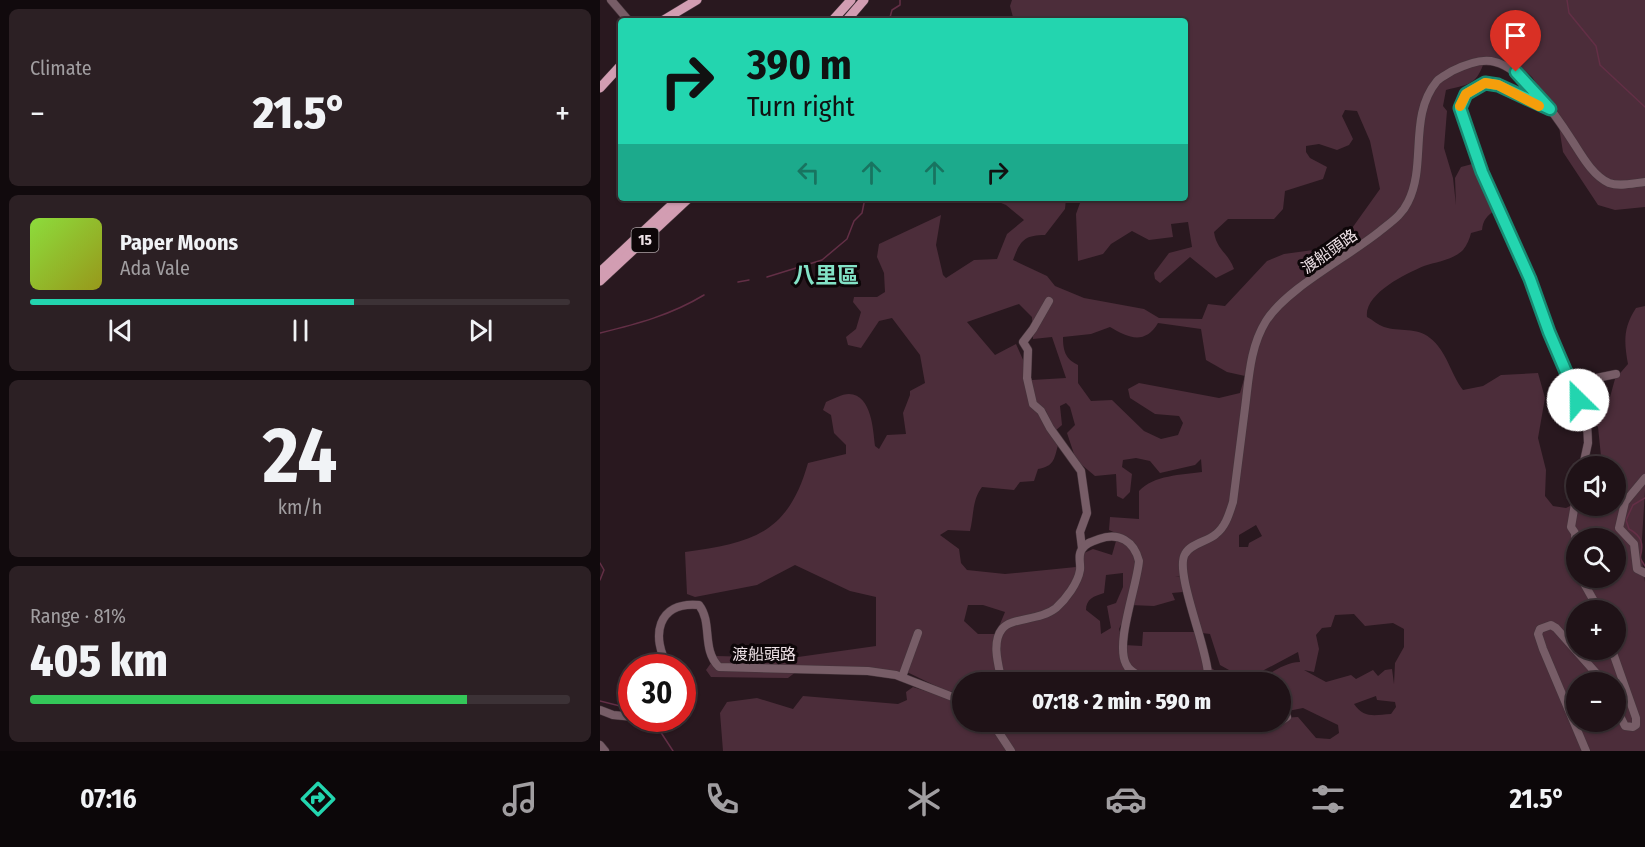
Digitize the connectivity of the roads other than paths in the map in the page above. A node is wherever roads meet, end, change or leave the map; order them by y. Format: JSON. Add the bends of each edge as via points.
{"nodes":[{"id":1,"x":611,"y":0,"type":"edge"},
{"id":2,"x":697,"y":0,"type":"edge"},
{"id":3,"x":851,"y":0,"type":"edge"},
{"id":4,"x":864,"y":0,"type":"edge"},
{"id":5,"x":626,"y":18,"type":"edge"},
{"id":6,"x":667,"y":18,"type":"edge"},
{"id":7,"x":835,"y":18,"type":"edge"},
{"id":8,"x":849,"y":18,"type":"edge"},
{"id":9,"x":618,"y":67,"type":"edge"},
{"id":10,"x":600,"y":88,"type":"edge"},
{"id":11,"x":1550,"y":109,"type":"junction"},
{"id":12,"x":1645,"y":182,"type":"edge"},
{"id":13,"x":676,"y":201,"type":"edge"},
{"id":14,"x":686,"y":201,"type":"edge"},
{"id":15,"x":600,"y":272,"type":"edge"},
{"id":16,"x":600,"y":281,"type":"edge"},
{"id":17,"x":1049,"y":301,"type":"dead end"},
{"id":18,"x":1616,"y":374,"type":"dead end"},
{"id":19,"x":1582,"y":381,"type":"dead end"},
{"id":20,"x":1585,"y":456,"type":"edge"},
{"id":21,"x":1645,"y":478,"type":"edge"},
{"id":22,"x":1082,"y":548,"type":"junction"},
{"id":23,"x":1645,"y":573,"type":"edge"},
{"id":24,"x":918,"y":633,"type":"dead end"},
{"id":25,"x":662,"y":654,"type":"edge"},
{"id":26,"x":1000,"y":672,"type":"edge"},
{"id":27,"x":1134,"y":672,"type":"edge"},
{"id":28,"x":1208,"y":672,"type":"edge"},
{"id":29,"x":1595,"y":672,"type":"edge"},
{"id":30,"x":902,"y":677,"type":"junction"},
{"id":31,"x":1626,"y":690,"type":"edge"},
{"id":32,"x":952,"y":697,"type":"edge"},
{"id":33,"x":1566,"y":703,"type":"edge"},
{"id":34,"x":600,"y":710,"type":"edge"},
{"id":35,"x":618,"y":716,"type":"edge"},
{"id":36,"x":1626,"y":726,"type":"edge"},
{"id":37,"x":999,"y":732,"type":"edge"},
{"id":38,"x":1578,"y":732,"type":"edge"},
{"id":39,"x":600,"y":745,"type":"edge"},
{"id":40,"x":605,"y":751,"type":"edge"},
{"id":41,"x":1011,"y":751,"type":"edge"},
{"id":42,"x":1586,"y":751,"type":"edge"}],
"edges":[{"from":1,"to":5,"type":"street"},
{"from":2,"to":6,"type":"main road"},
{"from":3,"to":7,"type":"main road"},
{"from":4,"to":8,"type":"main road"},
{"from":9,"to":10,"type":"main road"},
{"from":11,"to":12,"type":"street","name":"渡船頭路","via":[[1585,160],[1608,182]]},
{"from":11,"to":20,"type":"street","via":[[1485,83],[1466,94],[1460,108],[1482,172],[1587,421]]},
{"from":11,"to":28,"type":"street","name":"渡船頭路","via":[[1516,72],[1491,61],[1462,66],[1438,80],[1426,100],[1419,132],[1418,177],[1400,215],[1360,248],[1297,290],[1266,321],[1252,353],[1233,502],[1227,522],[1216,534],[1188,549],[1182,561]]},
{"from":13,"to":15,"type":"main road","number":"15"},
{"from":14,"to":16,"type":"main road","number":"15"},
{"from":17,"to":22,"type":"street","via":[[1023,342],[1028,350],[1027,378],[1033,404],[1081,471],[1087,513],[1080,532]]},
{"from":18,"to":19,"type":"street"},
{"from":21,"to":23,"type":"street","via":[[1625,502],[1619,528],[1634,544],[1637,569]]},
{"from":22,"to":26,"type":"street","via":[[1078,580],[1060,604],[1044,616],[1002,628],[998,639]]},
{"from":22,"to":27,"type":"street","via":[[1111,536],[1121,537],[1137,551],[1140,561],[1123,647],[1126,664]]},
{"from":24,"to":30,"type":"street"},
{"from":25,"to":30,"type":"street","name":"渡船頭路","via":[[659,628],[671,610],[699,605],[705,615],[709,652],[719,667],[868,671]]},
{"from":29,"to":33,"type":"street","via":[[1556,628],[1551,625],[1540,629],[1540,641]]},
{"from":30,"to":32,"type":"street","name":"渡船頭路"},
{"from":31,"to":36,"type":"street","via":[[1636,718],[1633,727]]},
{"from":34,"to":35,"type":"street"},
{"from":37,"to":41,"type":"street"},
{"from":38,"to":42,"type":"street"},
{"from":39,"to":40,"type":"street"}]}
